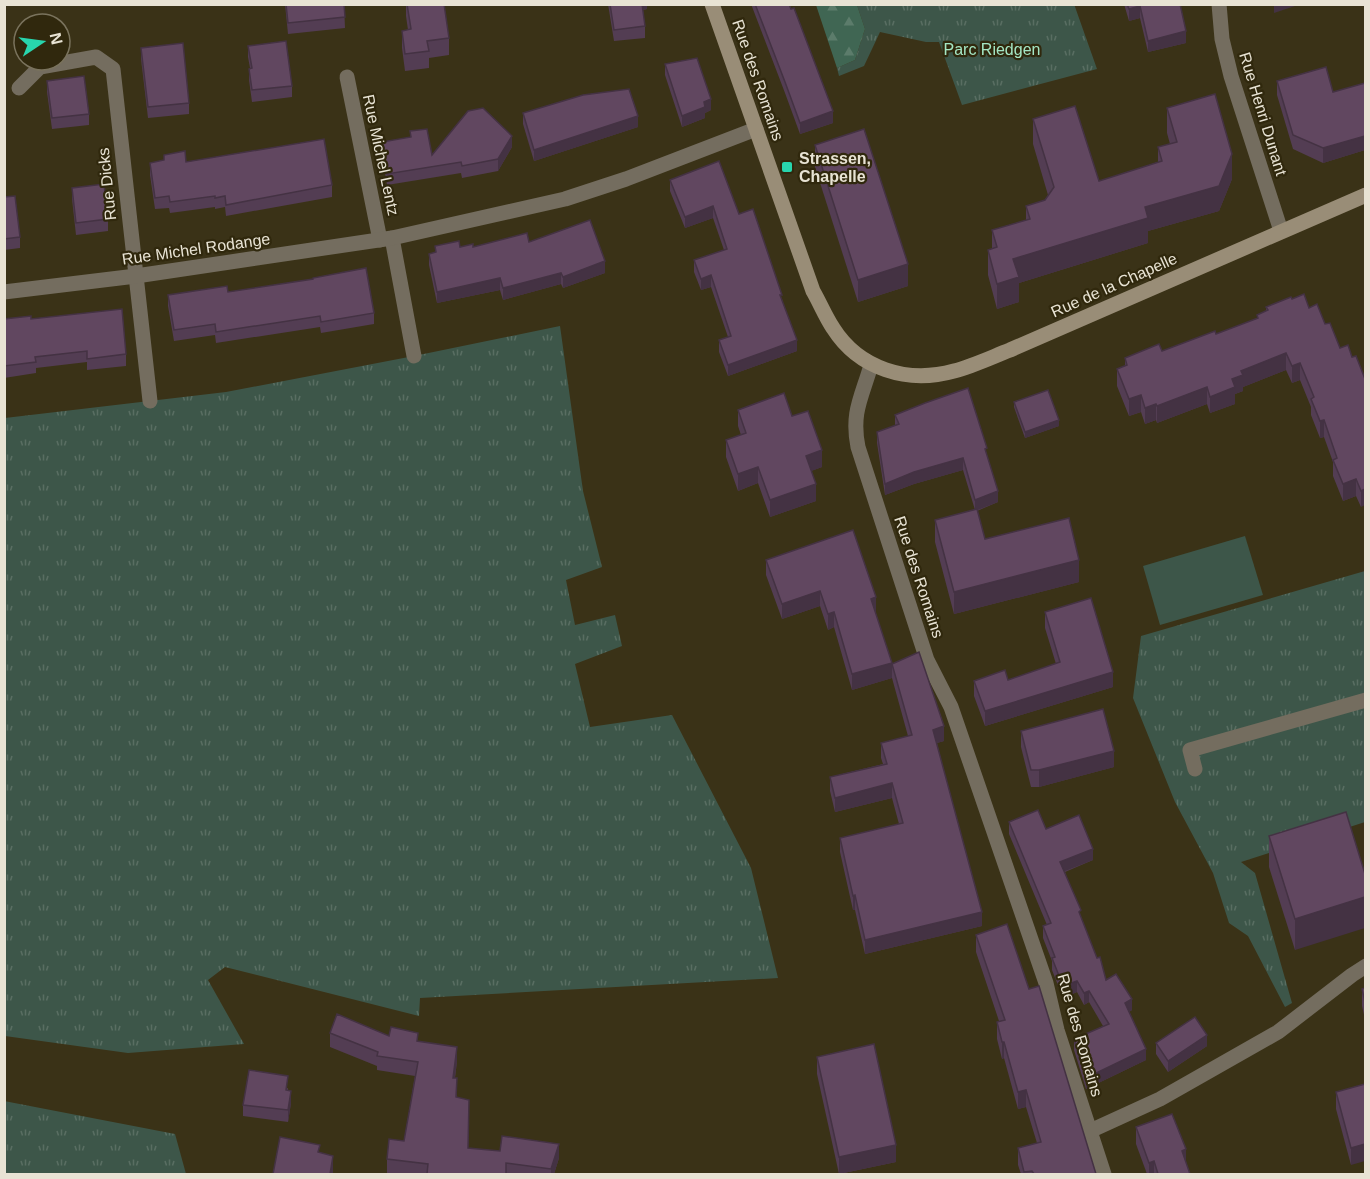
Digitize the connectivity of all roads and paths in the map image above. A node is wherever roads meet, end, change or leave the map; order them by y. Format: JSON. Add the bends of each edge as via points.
{"nodes":[{"id":1,"x":712,"y":4,"type":"edge"},
{"id":2,"x":1218,"y":4,"type":"edge"},
{"id":3,"x":346,"y":77,"type":"dead end"},
{"id":4,"x":20,"y":88,"type":"dead end"},
{"id":5,"x":756,"y":129,"type":"junction"},
{"id":6,"x":1365,"y":195,"type":"edge"},
{"id":7,"x":1281,"y":231,"type":"junction"},
{"id":8,"x":386,"y":239,"type":"junction"},
{"id":9,"x":136,"y":276,"type":"junction"},
{"id":10,"x":4,"y":292,"type":"edge"},
{"id":11,"x":414,"y":356,"type":"dead end"},
{"id":12,"x":871,"y":365,"type":"junction"},
{"id":13,"x":150,"y":401,"type":"dead end"},
{"id":14,"x":1365,"y":700,"type":"edge"},
{"id":15,"x":1195,"y":769,"type":"dead end"},
{"id":16,"x":1365,"y":966,"type":"edge"},
{"id":17,"x":1090,"y":1131,"type":"junction"},
{"id":18,"x":1104,"y":1174,"type":"edge"}],
"edges":[{"from":1,"to":5,"type":"main road","name":"Rue des Romains"},
{"from":2,"to":7,"type":"street","name":"Rue Henri Dunant","via":[[1231,76]]},
{"from":3,"to":8,"type":"street","name":"Rue Michel Lentz"},
{"from":4,"to":9,"type":"street","name":"Rue Dicks","via":[[40,67],[96,57],[113,69]]},
{"from":5,"to":8,"type":"street","name":"Rue Michel Rodange","via":[[565,199]]},
{"from":5,"to":12,"type":"main road","name":"Rue des Romains","via":[[813,291],[849,349]]},
{"from":6,"to":7,"type":"main road","name":"Rue de la Chapelle"},
{"from":7,"to":12,"type":"main road","name":"Rue de la Chapelle","via":[[954,371],[907,375]]},
{"from":8,"to":9,"type":"street","name":"Rue Michel Rodange"},
{"from":8,"to":11,"type":"street"},
{"from":9,"to":10,"type":"street","name":"Rue Michel Rodange"},
{"from":9,"to":13,"type":"street","name":"Rue Dicks"},
{"from":12,"to":17,"type":"street","name":"Rue des Romains","via":[[855,418],[858,447],[927,660],[951,707],[1046,983]]},
{"from":14,"to":15,"type":"street","via":[[1190,750]]},
{"from":16,"to":17,"type":"street","via":[[1278,1032],[1160,1100]]},
{"from":17,"to":18,"type":"street","name":"Rue des Romains"}]}
